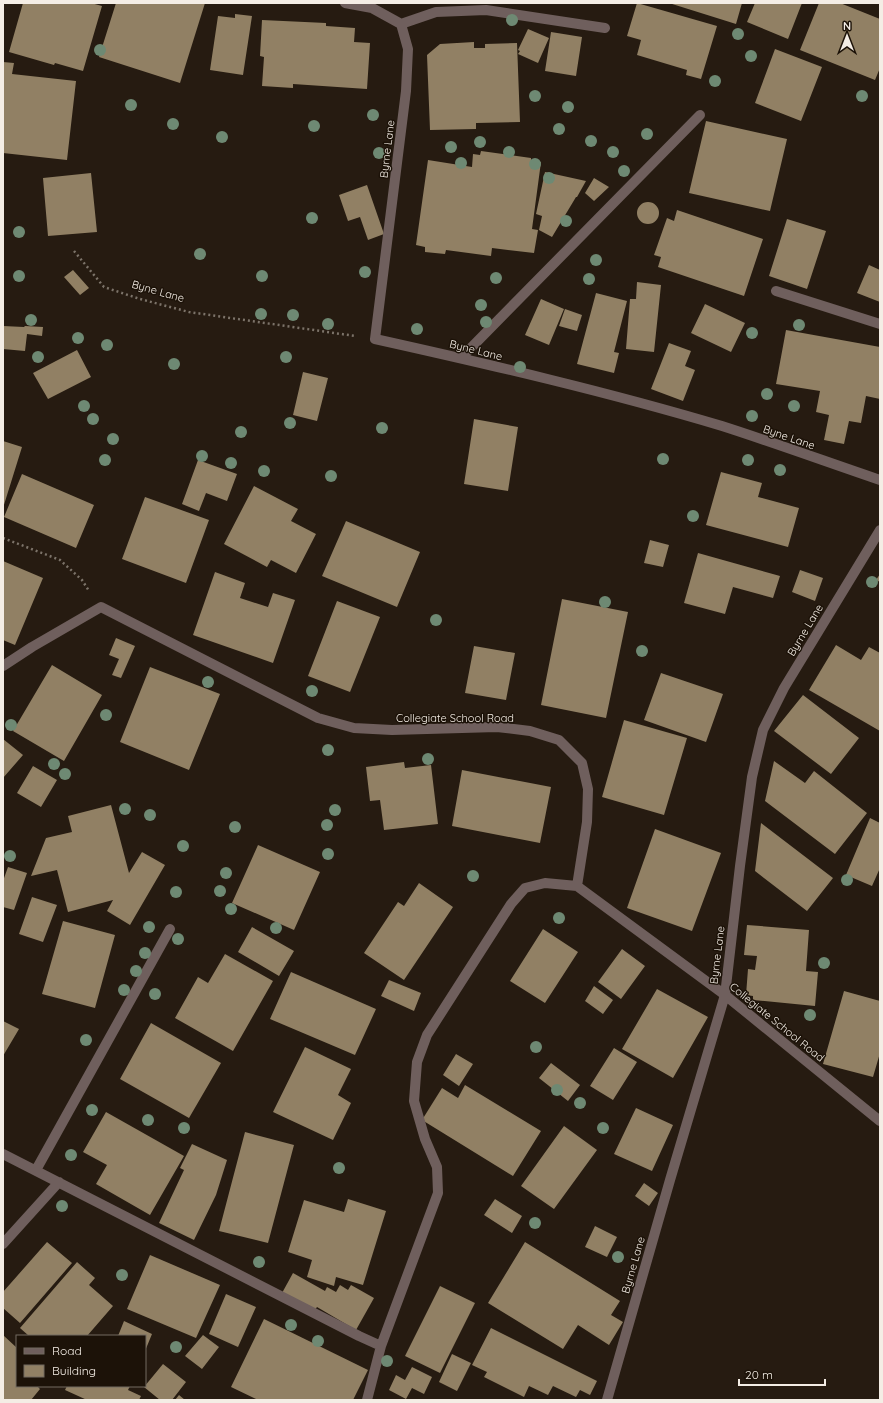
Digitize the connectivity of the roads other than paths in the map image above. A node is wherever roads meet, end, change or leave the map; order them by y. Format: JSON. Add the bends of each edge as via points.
{"nodes":[{"id":1,"x":345,"y":3,"type":"edge"},
{"id":2,"x":401,"y":24,"type":"junction"},
{"id":3,"x":605,"y":28,"type":"dead end"},
{"id":4,"x":700,"y":115,"type":"dead end"},
{"id":5,"x":776,"y":291,"type":"dead end"},
{"id":6,"x":880,"y":324,"type":"edge"},
{"id":7,"x":375,"y":339,"type":"joint"},
{"id":8,"x":461,"y":358,"type":"junction"},
{"id":9,"x":880,"y":480,"type":"edge"},
{"id":10,"x":880,"y":530,"type":"edge"},
{"id":11,"x":3,"y":666,"type":"edge"},
{"id":12,"x":577,"y":886,"type":"junction"},
{"id":13,"x":170,"y":929,"type":"dead end"},
{"id":14,"x":725,"y":995,"type":"junction"},
{"id":15,"x":880,"y":1121,"type":"edge"},
{"id":16,"x":3,"y":1154,"type":"edge"},
{"id":17,"x":36,"y":1170,"type":"junction"},
{"id":18,"x":59,"y":1182,"type":"junction"},
{"id":19,"x":3,"y":1244,"type":"edge"},
{"id":20,"x":381,"y":1346,"type":"junction"},
{"id":21,"x":367,"y":1400,"type":"edge"},
{"id":22,"x":607,"y":1400,"type":"edge"}],
"edges":[{"from":1,"to":2,"type":"street","via":[[372,8]]},
{"from":2,"to":3,"type":"street","via":[[436,12],[486,10]]},
{"from":2,"to":7,"type":"street","name":"Byrne Lane","via":[[408,50],[406,91]]},
{"from":4,"to":8,"type":"street"},
{"from":5,"to":6,"type":"street"},
{"from":7,"to":8,"type":"street","name":"Byne Lane"},
{"from":8,"to":9,"type":"street","name":"Byne Lane","via":[[630,400],[723,427]]},
{"from":10,"to":14,"type":"street","name":"Byrne Lane","via":[[784,688],[763,730],[751,785]]},
{"from":11,"to":12,"type":"street","name":"Collegiate School Road","via":[[101,607],[318,718],[354,728],[392,730],[497,727],[530,731],[560,740],[582,763],[588,789],[587,822]]},
{"from":12,"to":14,"type":"street","name":"Collegiate School Road"},
{"from":12,"to":20,"type":"street","via":[[545,883],[526,888],[511,904],[427,1035],[417,1062],[414,1101],[425,1139],[437,1167],[438,1193]]},
{"from":13,"to":17,"type":"street"},
{"from":14,"to":15,"type":"street","name":"Collegiate School Road"},
{"from":14,"to":22,"type":"street","name":"Byrne Lane"},
{"from":16,"to":17,"type":"street"},
{"from":17,"to":18,"type":"street"},
{"from":18,"to":19,"type":"street"},
{"from":18,"to":20,"type":"street"},
{"from":20,"to":21,"type":"street"}]}
